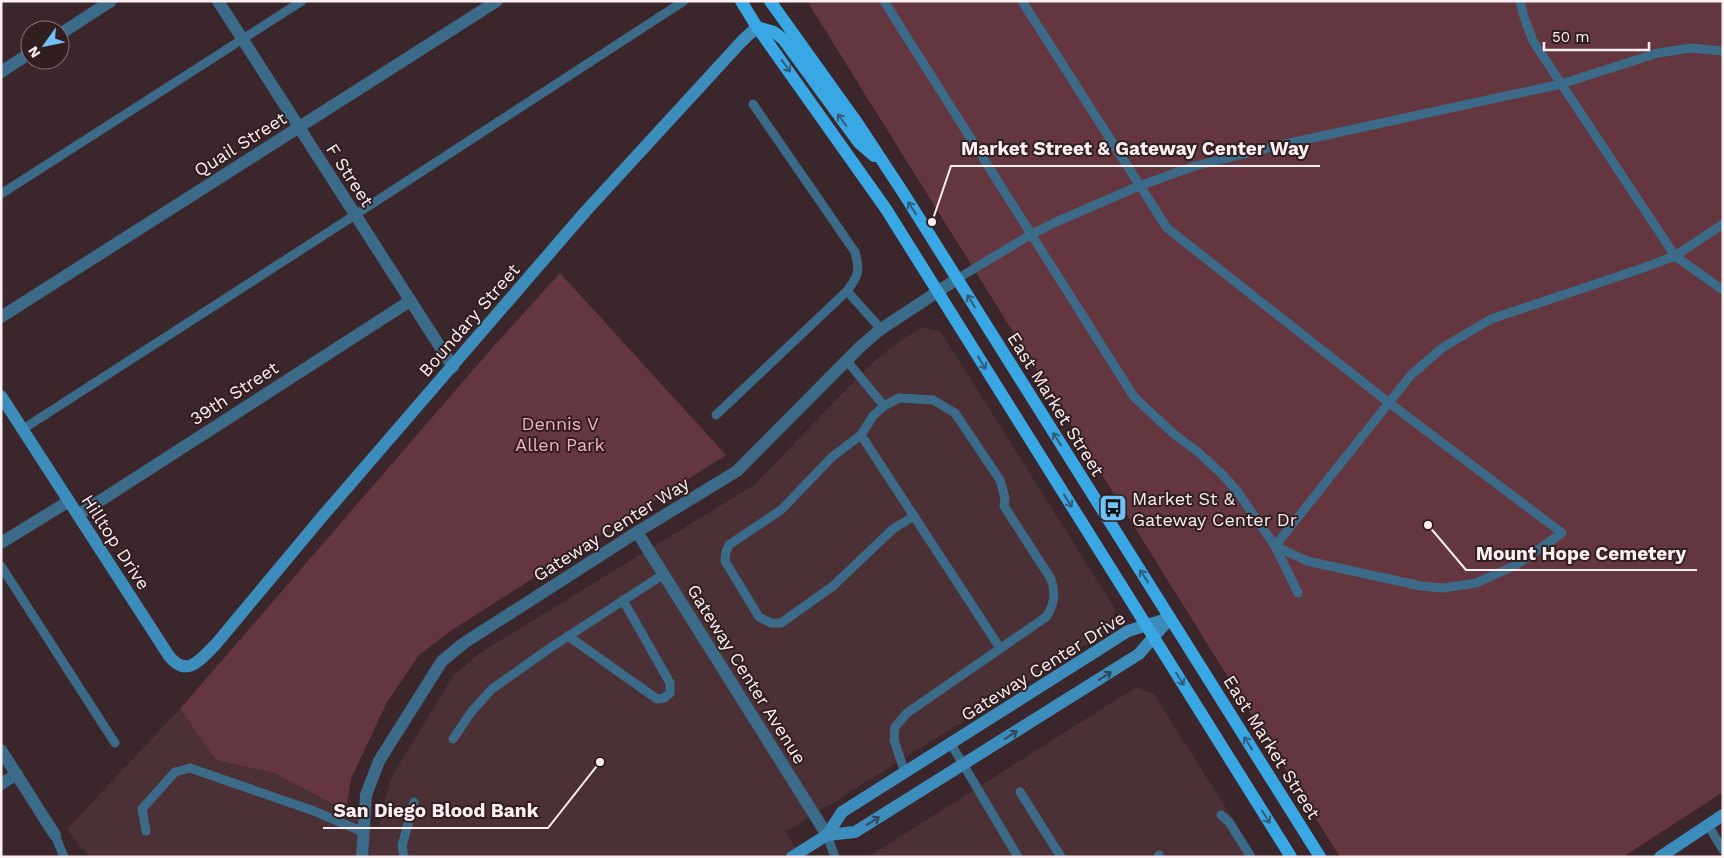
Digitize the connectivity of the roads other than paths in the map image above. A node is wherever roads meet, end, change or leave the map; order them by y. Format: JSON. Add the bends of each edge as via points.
{"nodes":[{"id":1,"x":111,"y":1,"type":"edge"},
{"id":2,"x":218,"y":1,"type":"edge"},
{"id":3,"x":302,"y":1,"type":"edge"},
{"id":4,"x":497,"y":1,"type":"edge"},
{"id":5,"x":684,"y":1,"type":"edge"},
{"id":6,"x":741,"y":1,"type":"edge"},
{"id":7,"x":770,"y":1,"type":"edge"},
{"id":8,"x":884,"y":1,"type":"edge"},
{"id":9,"x":1022,"y":1,"type":"edge"},
{"id":10,"x":1520,"y":1,"type":"edge"},
{"id":11,"x":757,"y":27,"type":"junction"},
{"id":12,"x":70,"y":28,"type":"edge"},
{"id":13,"x":242,"y":40,"type":"junction"},
{"id":14,"x":1723,"y":51,"type":"edge"},
{"id":15,"x":20,"y":60,"type":"edge"},
{"id":16,"x":1,"y":72,"type":"edge"},
{"id":17,"x":1561,"y":84,"type":"junction"},
{"id":18,"x":753,"y":104,"type":"dead end"},
{"id":19,"x":299,"y":128,"type":"junction"},
{"id":20,"x":887,"y":168,"type":"junction"},
{"id":21,"x":1140,"y":186,"type":"junction"},
{"id":22,"x":1,"y":194,"type":"edge"},
{"id":23,"x":355,"y":216,"type":"junction"},
{"id":24,"x":1723,"y":224,"type":"edge"},
{"id":25,"x":1030,"y":234,"type":"junction"},
{"id":26,"x":1675,"y":256,"type":"junction"},
{"id":27,"x":957,"y":279,"type":"junction"},
{"id":28,"x":1723,"y":290,"type":"edge"},
{"id":29,"x":847,"y":291,"type":"junction"},
{"id":30,"x":937,"y":292,"type":"junction"},
{"id":31,"x":410,"y":301,"type":"junction"},
{"id":32,"x":1,"y":317,"type":"edge"},
{"id":33,"x":881,"y":329,"type":"junction"},
{"id":34,"x":847,"y":361,"type":"junction"},
{"id":35,"x":452,"y":367,"type":"junction"},
{"id":36,"x":1,"y":396,"type":"edge"},
{"id":37,"x":1388,"y":402,"type":"junction"},
{"id":38,"x":884,"y":406,"type":"junction"},
{"id":39,"x":716,"y":415,"type":"dead end"},
{"id":40,"x":23,"y":429,"type":"junction"},
{"id":41,"x":861,"y":434,"type":"junction"},
{"id":42,"x":69,"y":501,"type":"junction"},
{"id":43,"x":78,"y":515,"type":"junction"},
{"id":44,"x":914,"y":516,"type":"junction"},
{"id":45,"x":637,"y":532,"type":"junction"},
{"id":46,"x":1,"y":543,"type":"edge"},
{"id":47,"x":1275,"y":546,"type":"junction"},
{"id":48,"x":1,"y":566,"type":"edge"},
{"id":49,"x":664,"y":574,"type":"junction"},
{"id":50,"x":1298,"y":594,"type":"dead end"},
{"id":51,"x":623,"y":600,"type":"junction"},
{"id":52,"x":1170,"y":618,"type":"junction"},
{"id":53,"x":1146,"y":625,"type":"junction"},
{"id":54,"x":568,"y":636,"type":"junction"},
{"id":55,"x":1154,"y":638,"type":"junction"},
{"id":56,"x":216,"y":644,"type":"joint"},
{"id":57,"x":1000,"y":648,"type":"junction"},
{"id":58,"x":453,"y":739,"type":"dead end"},
{"id":59,"x":115,"y":744,"type":"dead end"},
{"id":60,"x":951,"y":744,"type":"junction"},
{"id":61,"x":1,"y":750,"type":"edge"},
{"id":62,"x":963,"y":765,"type":"junction"},
{"id":63,"x":905,"y":773,"type":"junction"},
{"id":64,"x":17,"y":774,"type":"junction"},
{"id":65,"x":1,"y":784,"type":"edge"},
{"id":66,"x":1020,"y":792,"type":"dead end"},
{"id":67,"x":414,"y":802,"type":"dead end"},
{"id":68,"x":1221,"y":815,"type":"dead end"},
{"id":69,"x":1723,"y":815,"type":"edge"},
{"id":70,"x":1708,"y":825,"type":"junction"},
{"id":71,"x":146,"y":831,"type":"dead end"},
{"id":72,"x":363,"y":832,"type":"junction"},
{"id":73,"x":55,"y":835,"type":"joint"},
{"id":74,"x":827,"y":835,"type":"junction"},
{"id":75,"x":1723,"y":850,"type":"edge"},
{"id":76,"x":64,"y":857,"type":"edge"},
{"id":77,"x":362,"y":857,"type":"edge"},
{"id":78,"x":404,"y":857,"type":"edge"},
{"id":79,"x":792,"y":857,"type":"edge"},
{"id":80,"x":835,"y":857,"type":"edge"},
{"id":81,"x":1018,"y":857,"type":"edge"},
{"id":82,"x":1061,"y":857,"type":"edge"},
{"id":83,"x":1251,"y":857,"type":"edge"},
{"id":84,"x":1291,"y":857,"type":"edge"},
{"id":85,"x":1320,"y":857,"type":"edge"},
{"id":86,"x":1660,"y":857,"type":"edge"}],
"edges":[{"from":1,"to":12,"type":"street"},
{"from":2,"to":13,"type":"street","name":"F Street"},
{"from":3,"to":13,"type":"lane"},
{"from":4,"to":19,"type":"street","name":"Quail Street"},
{"from":5,"to":23,"type":"lane"},
{"from":6,"to":11,"type":"main road"},
{"from":7,"to":20,"type":"main road","name":"East Market Street"},
{"from":8,"to":25,"type":"lane"},
{"from":9,"to":21,"type":"lane"},
{"from":10,"to":17,"type":"lane","via":[[1533,41]]},
{"from":20,"to":11,"type":"main road","one_way":true,"via":[[859,143],[783,39],[774,32]]},
{"from":11,"to":30,"type":"main road","one_way":true,"via":[[881,202]]},
{"from":11,"to":35,"type":"street","name":"Boundary Street","via":[[585,212]]},
{"from":13,"to":19,"type":"street","name":"F Street"},
{"from":13,"to":22,"type":"lane"},
{"from":14,"to":17,"type":"lane","via":[[1690,48],[1658,53]]},
{"from":15,"to":16,"type":"street"},
{"from":17,"to":21,"type":"lane","via":[[1285,144],[1195,166]]},
{"from":17,"to":26,"type":"lane"},
{"from":18,"to":29,"type":"lane","via":[[855,252],[857,278]]},
{"from":19,"to":23,"type":"street","name":"F Street"},
{"from":19,"to":32,"type":"street","name":"Quail Street"},
{"from":27,"to":20,"type":"main road","name":"East Market Street","one_way":true},
{"from":21,"to":25,"type":"lane"},
{"from":21,"to":37,"type":"lane","via":[[1167,228]]},
{"from":23,"to":31,"type":"street","name":"F Street"},
{"from":23,"to":40,"type":"lane"},
{"from":24,"to":26,"type":"lane"},
{"from":25,"to":27,"type":"lane"},
{"from":25,"to":47,"type":"lane","via":[[1134,397],[1223,475]]},
{"from":26,"to":28,"type":"lane"},
{"from":26,"to":37,"type":"lane","via":[[1491,319],[1442,348],[1411,375]]},
{"from":27,"to":30,"type":"street","name":"Gateway Center Way"},
{"from":52,"to":27,"type":"main road","name":"East Market Street","one_way":true},
{"from":29,"to":33,"type":"lane"},
{"from":29,"to":39,"type":"lane"},
{"from":30,"to":33,"type":"street","name":"Gateway Center Way"},
{"from":30,"to":53,"type":"main road","one_way":true},
{"from":31,"to":35,"type":"street","name":"F Street"},
{"from":31,"to":43,"type":"street","name":"39th Street"},
{"from":33,"to":34,"type":"street","name":"Gateway Center Way"},
{"from":34,"to":38,"type":"lane"},
{"from":34,"to":45,"type":"street","name":"Gateway Center Way","via":[[737,471]]},
{"from":35,"to":56,"type":"street","name":"Boundary Street"},
{"from":36,"to":40,"type":"street","name":"Hilltop Drive"},
{"from":37,"to":47,"type":"lane"},
{"from":37,"to":47,"type":"lane","via":[[1562,533],[1516,565],[1476,583],[1443,588],[1307,561]]},
{"from":38,"to":41,"type":"lane","via":[[872,416]]},
{"from":38,"to":57,"type":"lane","via":[[899,398],[932,400],[955,413],[1000,480],[1004,506],[1051,579],[1055,589],[1052,609],[1046,617]]},
{"from":40,"to":42,"type":"street","name":"Hilltop Drive"},
{"from":41,"to":44,"type":"lane"},
{"from":41,"to":44,"type":"lane","via":[[832,457],[781,510],[729,545],[725,561],[759,617],[771,623],[781,623],[833,586],[893,529]]},
{"from":42,"to":43,"type":"street","name":"Hilltop Drive"},
{"from":42,"to":46,"type":"street"},
{"from":43,"to":56,"type":"street","name":"Hilltop Drive","via":[[176,664],[186,667],[199,662]]},
{"from":44,"to":57,"type":"lane"},
{"from":45,"to":49,"type":"street","name":"Gateway Center Avenue"},
{"from":45,"to":72,"type":"street","name":"Gateway Center Way","via":[[464,643],[442,661],[380,760],[366,795]]},
{"from":47,"to":50,"type":"lane"},
{"from":48,"to":59,"type":"lane"},
{"from":49,"to":51,"type":"lane"},
{"from":49,"to":74,"type":"street","name":"Gateway Center Avenue"},
{"from":51,"to":54,"type":"lane"},
{"from":51,"to":54,"type":"lane","via":[[670,684],[670,693],[664,698],[657,699]]},
{"from":52,"to":53,"type":"street","name":"Gateway Center Drive"},
{"from":52,"to":55,"type":"street","name":"Gateway Center Drive"},
{"from":85,"to":52,"type":"main road","name":"East Market Street","one_way":true},
{"from":53,"to":55,"type":"main road"},
{"from":53,"to":60,"type":"street","name":"Gateway Center Drive","via":[[1128,631]]},
{"from":54,"to":58,"type":"lane","via":[[492,689]]},
{"from":62,"to":55,"type":"street","name":"Gateway Center Drive","one_way":true,"via":[[1142,653]]},
{"from":55,"to":84,"type":"main road","one_way":true},
{"from":57,"to":63,"type":"lane","via":[[908,713],[895,727],[894,740]]},
{"from":60,"to":62,"type":"lane"},
{"from":60,"to":63,"type":"street","name":"Gateway Center Drive"},
{"from":61,"to":64,"type":"street"},
{"from":74,"to":62,"type":"street","name":"Gateway Center Drive","one_way":true,"via":[[855,832]]},
{"from":62,"to":81,"type":"lane"},
{"from":63,"to":74,"type":"street","name":"Gateway Center Drive","via":[[842,812]]},
{"from":64,"to":65,"type":"street"},
{"from":64,"to":73,"type":"street"},
{"from":66,"to":82,"type":"lane"},
{"from":67,"to":78,"type":"lane","via":[[402,846]]},
{"from":68,"to":83,"type":"lane","via":[[1230,822]]},
{"from":69,"to":70,"type":"street"},
{"from":70,"to":75,"type":"lane"},
{"from":70,"to":86,"type":"street"},
{"from":71,"to":72,"type":"lane","via":[[142,809],[175,772],[190,768],[314,811]]},
{"from":72,"to":77,"type":"street","name":"Gateway Center Way"},
{"from":73,"to":76,"type":"lane"},
{"from":74,"to":79,"type":"street","name":"Gateway Center Drive"},
{"from":74,"to":80,"type":"lane"}]}
